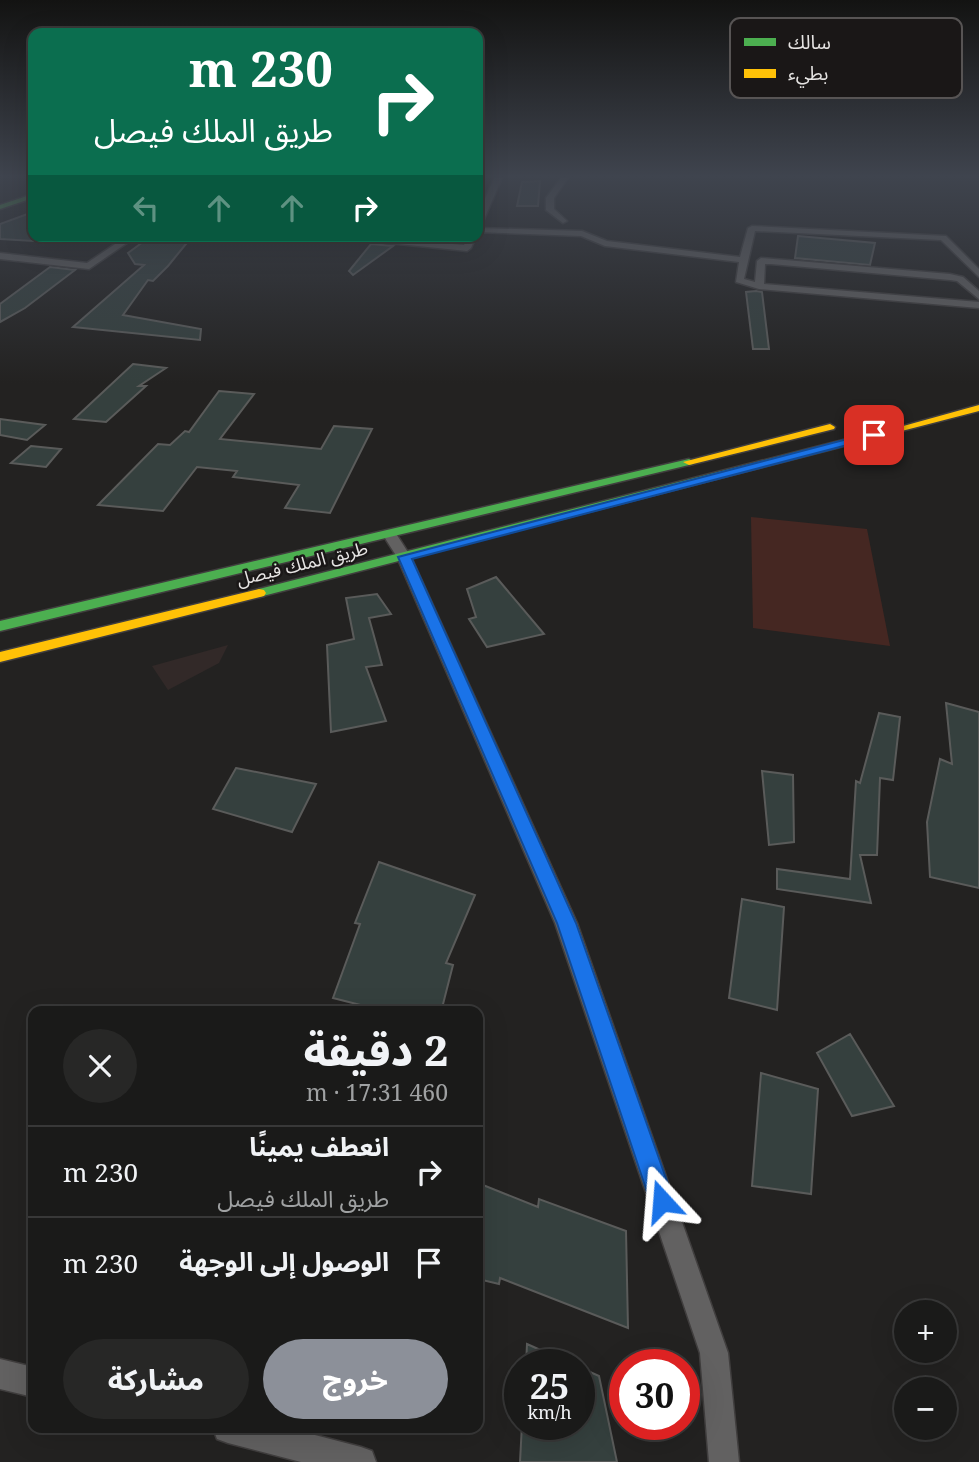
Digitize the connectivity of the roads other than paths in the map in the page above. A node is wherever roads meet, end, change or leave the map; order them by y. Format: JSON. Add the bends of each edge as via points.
{"nodes":[{"id":1,"x":117,"y":246,"type":"edge"},
{"id":2,"x":446,"y":246,"type":"edge"},
{"id":3,"x":468,"y":246,"type":"edge"},
{"id":4,"x":631,"y":246,"type":"edge"},
{"id":5,"x":747,"y":246,"type":"edge"},
{"id":6,"x":953,"y":246,"type":"edge"},
{"id":7,"x":0,"y":256,"type":"edge"},
{"id":8,"x":744,"y":260,"type":"junction"},
{"id":9,"x":979,"y":274,"type":"edge"},
{"id":10,"x":759,"y":286,"type":"junction"},
{"id":11,"x":979,"y":296,"type":"edge"},
{"id":12,"x":979,"y":305,"type":"edge"},
{"id":13,"x":979,"y":408,"type":"edge"},
{"id":14,"x":845,"y":423,"type":"dead end"},
{"id":15,"x":390,"y":535,"type":"junction"},
{"id":16,"x":404,"y":557,"type":"junction"},
{"id":17,"x":0,"y":626,"type":"edge"},
{"id":18,"x":0,"y":657,"type":"edge"},
{"id":19,"x":0,"y":1374,"type":"edge"},
{"id":20,"x":28,"y":1381,"type":"edge"},
{"id":21,"x":243,"y":1433,"type":"edge"},
{"id":22,"x":308,"y":1455,"type":"edge"},
{"id":23,"x":361,"y":1462,"type":"edge"},
{"id":24,"x":724,"y":1462,"type":"edge"}],
"edges":[{"from":1,"to":7,"type":"street","via":[[89,265]]},
{"from":2,"to":3,"type":"street"},
{"from":4,"to":8,"type":"street"},
{"from":5,"to":8,"type":"street"},
{"from":6,"to":9,"type":"street"},
{"from":8,"to":10,"type":"street","via":[[739,281]]},
{"from":10,"to":11,"type":"street","via":[[761,261],[771,261],[950,277],[960,279]]},
{"from":10,"to":12,"type":"street"},
{"from":13,"to":16,"type":"main road","name":"طريق الملك فيصل"},
{"from":14,"to":15,"type":"main road","name":"طريق الملك فيصل"},
{"from":15,"to":16,"type":"street"},
{"from":15,"to":17,"type":"main road","name":"طريق الملك فيصل"},
{"from":16,"to":18,"type":"main road","name":"طريق الملك فيصل"},
{"from":16,"to":24,"type":"street","via":[[566,923],[714,1353]]},
{"from":19,"to":20,"type":"street"},
{"from":21,"to":22,"type":"street"},
{"from":22,"to":23,"type":"street"}]}
